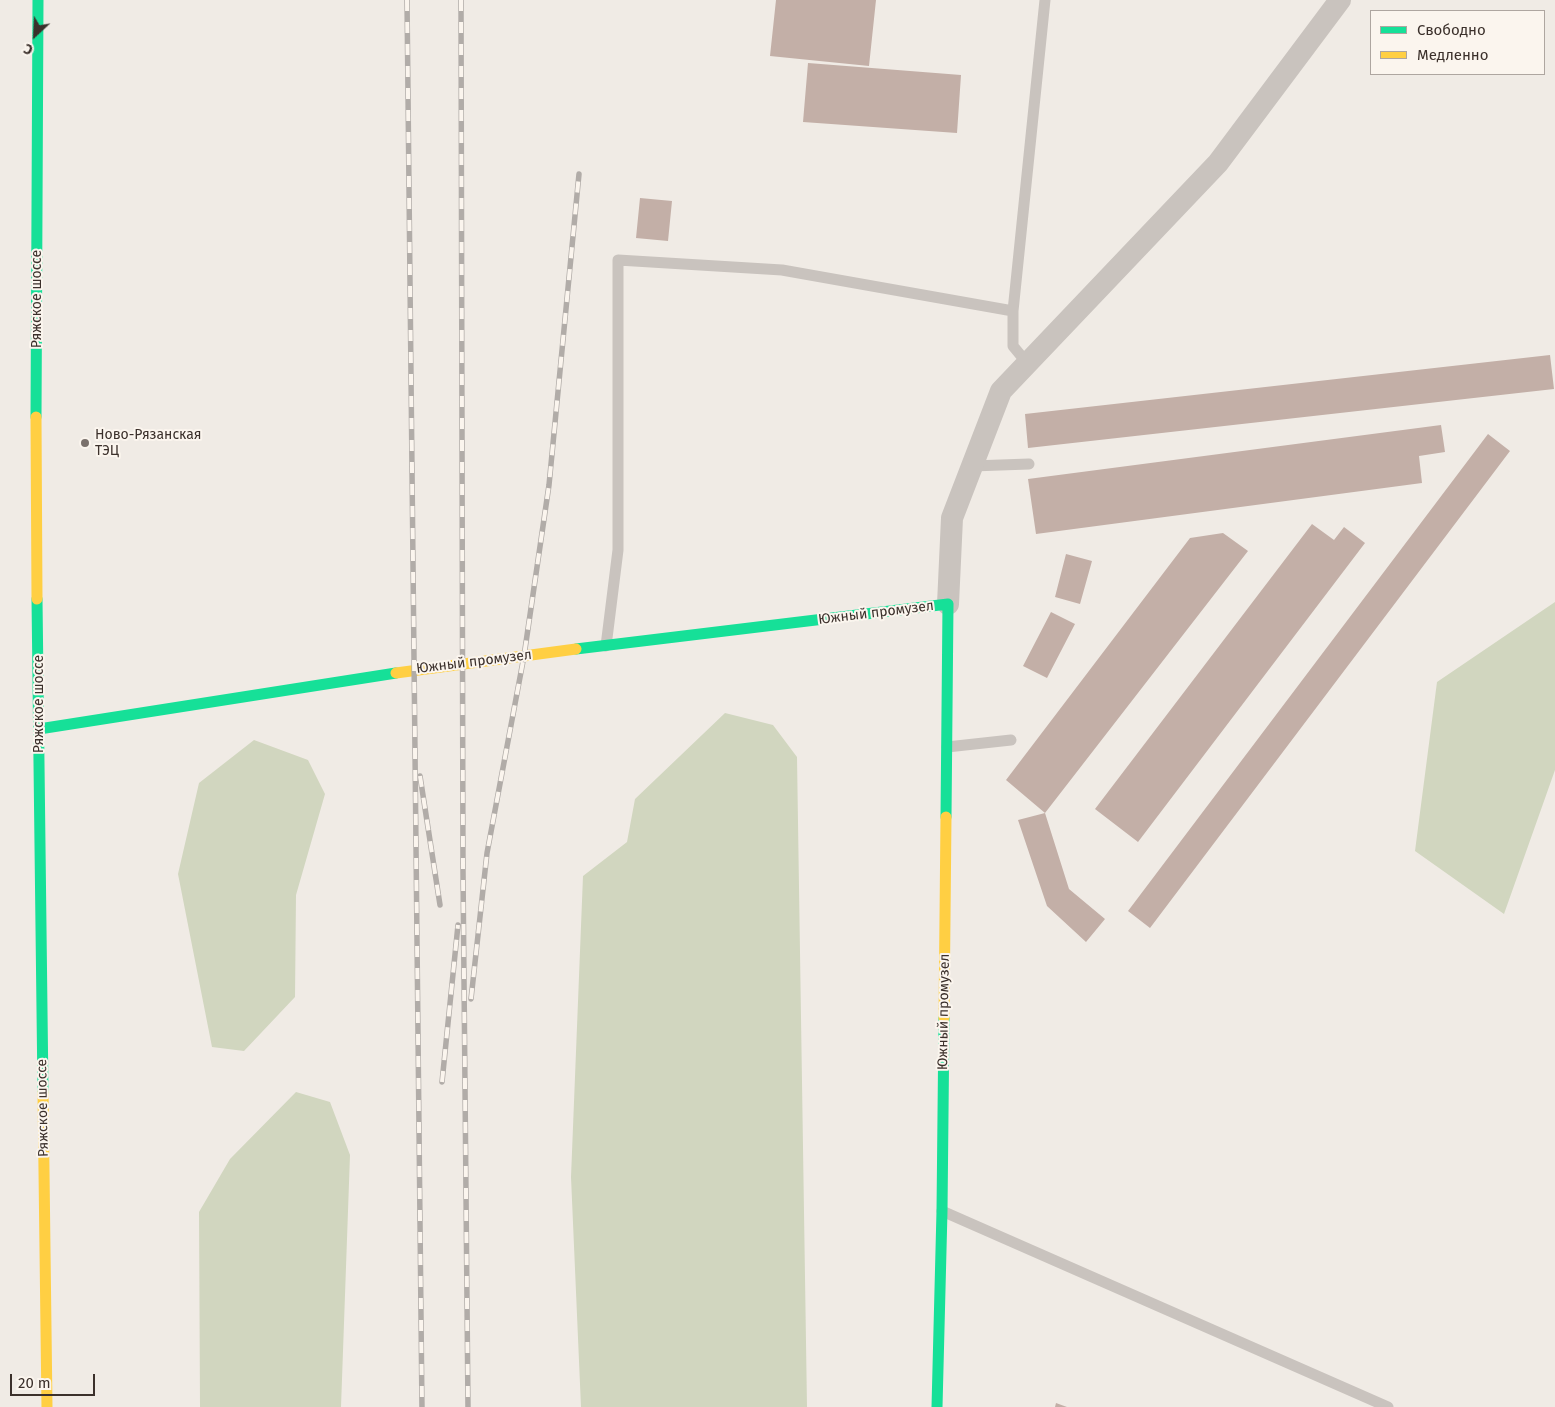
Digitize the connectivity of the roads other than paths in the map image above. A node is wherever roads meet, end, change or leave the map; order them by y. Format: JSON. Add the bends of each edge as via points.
{"nodes":[{"id":1,"x":38,"y":0,"type":"edge"},
{"id":2,"x":1045,"y":0,"type":"edge"},
{"id":3,"x":1340,"y":0,"type":"edge"},
{"id":4,"x":1013,"y":311,"type":"junction"},
{"id":5,"x":1027,"y":363,"type":"junction"},
{"id":6,"x":1029,"y":464,"type":"dead end"},
{"id":7,"x":972,"y":466,"type":"junction"},
{"id":8,"x":948,"y":604,"type":"junction"},
{"id":9,"x":606,"y":646,"type":"junction"},
{"id":10,"x":39,"y":729,"type":"junction"},
{"id":11,"x":1011,"y":740,"type":"dead end"},
{"id":12,"x":947,"y":747,"type":"junction"},
{"id":13,"x":942,"y":1211,"type":"junction"},
{"id":14,"x":47,"y":1407,"type":"edge"},
{"id":15,"x":937,"y":1407,"type":"edge"},
{"id":16,"x":1388,"y":1407,"type":"edge"}],
"edges":[{"from":1,"to":10,"type":"street","name":"Ряжское шоссе"},
{"from":2,"to":4,"type":"lane"},
{"from":3,"to":5,"type":"street","via":[[1218,163]]},
{"from":4,"to":5,"type":"lane","via":[[1013,346]]},
{"from":4,"to":9,"type":"lane","via":[[782,270],[618,260],[618,550]]},
{"from":5,"to":7,"type":"street","via":[[1001,391]]},
{"from":6,"to":7,"type":"lane"},
{"from":7,"to":8,"type":"street","via":[[952,518]]},
{"from":8,"to":9,"type":"street","name":"Южный промузел"},
{"from":8,"to":12,"type":"street","name":"Южный промузел"},
{"from":9,"to":10,"type":"street","name":"Южный промузел","via":[[438,666]]},
{"from":10,"to":14,"type":"street","name":"Ряжское шоссе"},
{"from":11,"to":12,"type":"lane"},
{"from":12,"to":13,"type":"street","name":"Южный промузел"},
{"from":13,"to":15,"type":"street","name":"Южный промузел"},
{"from":13,"to":16,"type":"lane"}]}
